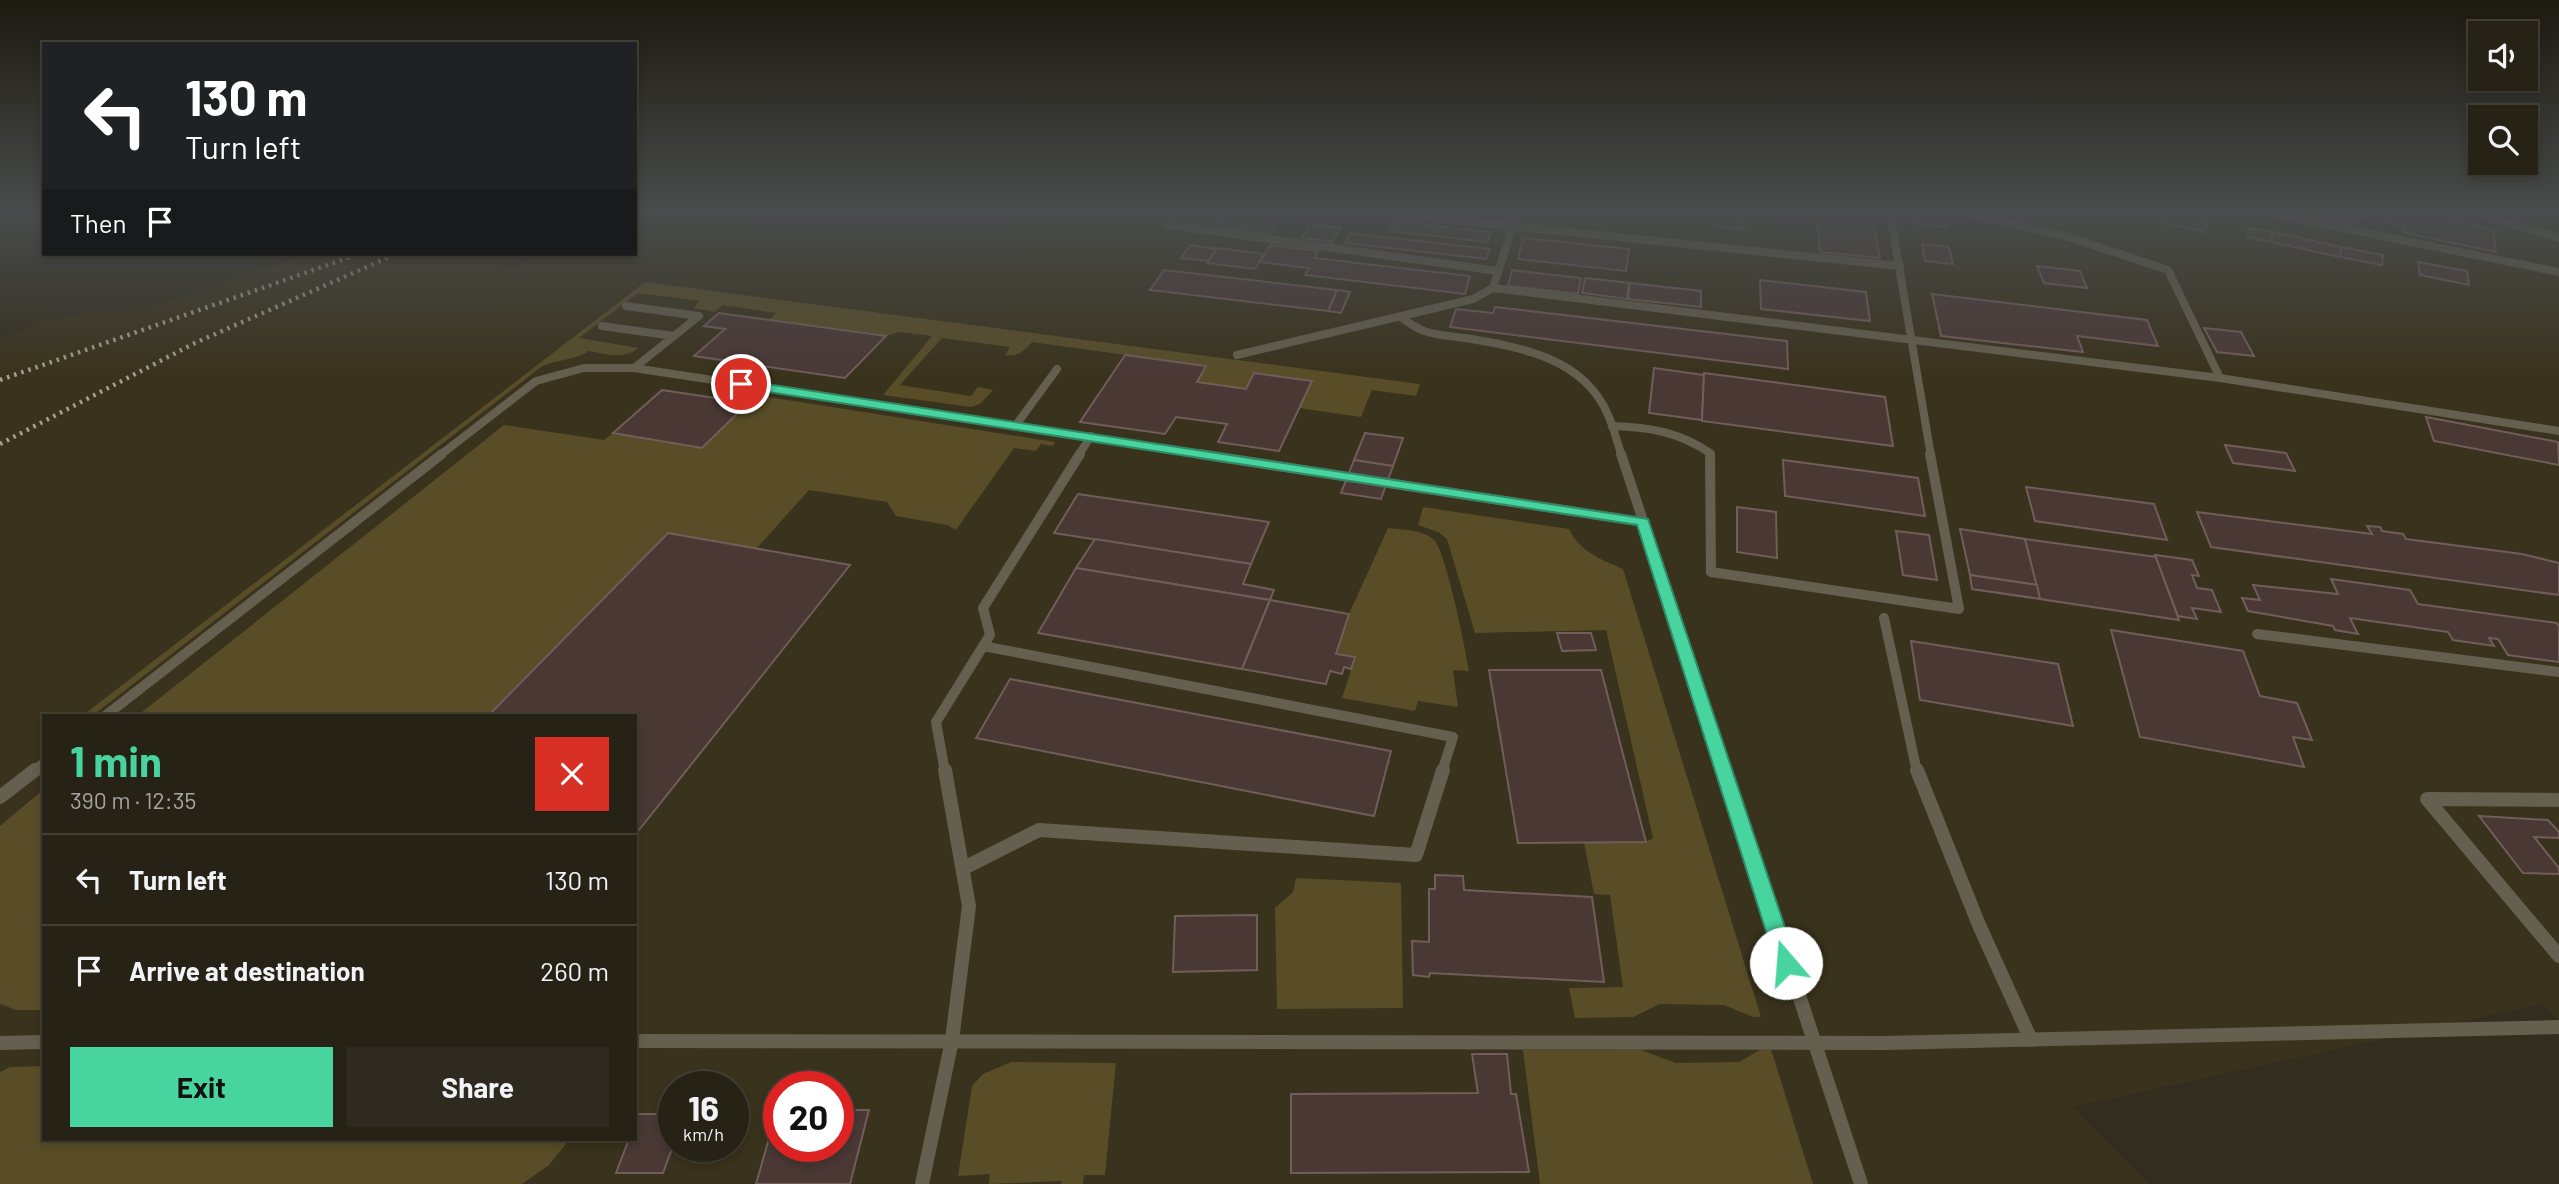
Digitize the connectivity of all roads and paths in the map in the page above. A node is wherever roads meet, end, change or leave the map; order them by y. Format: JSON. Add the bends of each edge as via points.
{"nodes":[{"id":1,"x":1478,"y":268,"type":"edge"},
{"id":2,"x":1900,"y":268,"type":"edge"},
{"id":3,"x":2163,"y":268,"type":"edge"},
{"id":4,"x":2541,"y":268,"type":"edge"},
{"id":5,"x":1498,"y":271,"type":"joint"},
{"id":6,"x":2559,"y":272,"type":"edge"},
{"id":7,"x":1493,"y":288,"type":"junction"},
{"id":8,"x":626,"y":306,"type":"dead end"},
{"id":9,"x":1401,"y":317,"type":"junction"},
{"id":10,"x":602,"y":326,"type":"dead end"},
{"id":11,"x":674,"y":336,"type":"junction"},
{"id":12,"x":1912,"y":339,"type":"junction"},
{"id":13,"x":1237,"y":355,"type":"dead end"},
{"id":14,"x":634,"y":368,"type":"junction"},
{"id":15,"x":1057,"y":369,"type":"dead end"},
{"id":16,"x":2220,"y":378,"type":"junction"},
{"id":17,"x":1016,"y":425,"type":"junction"},
{"id":18,"x":1612,"y":426,"type":"junction"},
{"id":19,"x":2559,"y":431,"type":"edge"},
{"id":20,"x":1091,"y":436,"type":"junction"},
{"id":21,"x":1643,"y":522,"type":"junction"},
{"id":22,"x":1884,"y":618,"type":"dead end"},
{"id":23,"x":2257,"y":634,"type":"dead end"},
{"id":24,"x":984,"y":646,"type":"junction"},
{"id":25,"x":2559,"y":672,"type":"edge"},
{"id":26,"x":108,"y":714,"type":"edge"},
{"id":27,"x":42,"y":765,"type":"edge"},
{"id":28,"x":0,"y":797,"type":"edge"},
{"id":29,"x":2559,"y":800,"type":"edge"},
{"id":30,"x":964,"y":868,"type":"junction"},
{"id":31,"x":2559,"y":956,"type":"edge"},
{"id":32,"x":2559,"y":1027,"type":"edge"},
{"id":33,"x":952,"y":1040,"type":"junction"},
{"id":34,"x":637,"y":1041,"type":"edge"},
{"id":35,"x":2031,"y":1041,"type":"junction"},
{"id":36,"x":0,"y":1042,"type":"edge"},
{"id":37,"x":42,"y":1042,"type":"edge"},
{"id":38,"x":1812,"y":1043,"type":"junction"},
{"id":39,"x":922,"y":1184,"type":"edge"},
{"id":40,"x":1861,"y":1184,"type":"edge"}],
"edges":[{"from":1,"to":5,"type":"lane"},
{"from":2,"to":12,"type":"lane"},
{"from":3,"to":16,"type":"lane","via":[[2168,270]]},
{"from":4,"to":6,"type":"lane"},
{"from":5,"to":7,"type":"lane"},
{"from":7,"to":9,"type":"lane","via":[[1465,302]]},
{"from":7,"to":12,"type":"lane"},
{"from":8,"to":11,"type":"lane","via":[[699,316]]},
{"from":9,"to":13,"type":"lane"},
{"from":9,"to":18,"type":"lane","via":[[1419,331],[1513,346],[1562,363],[1590,385]]},
{"from":10,"to":11,"type":"lane"},
{"from":11,"to":14,"type":"lane"},
{"from":12,"to":16,"type":"lane"},
{"from":12,"to":18,"type":"lane","via":[[1959,609],[1711,572],[1710,453],[1690,438],[1648,427]]},
{"from":14,"to":17,"type":"lane"},
{"from":14,"to":26,"type":"lane","via":[[590,366],[536,381]]},
{"from":15,"to":17,"type":"lane"},
{"from":16,"to":19,"type":"lane"},
{"from":17,"to":20,"type":"lane"},
{"from":18,"to":21,"type":"lane"},
{"from":20,"to":21,"type":"lane"},
{"from":20,"to":24,"type":"lane","via":[[982,608],[990,635]]},
{"from":21,"to":38,"type":"lane"},
{"from":22,"to":35,"type":"lane","via":[[1913,761]]},
{"from":23,"to":25,"type":"lane"},
{"from":24,"to":30,"type":"lane","via":[[936,722]]},
{"from":24,"to":30,"type":"lane","via":[[1453,737],[1416,855],[1039,830]]},
{"from":27,"to":28,"type":"lane"},
{"from":29,"to":31,"type":"lane","via":[[2427,799]]},
{"from":30,"to":33,"type":"lane","via":[[969,906]]},
{"from":32,"to":35,"type":"lane"},
{"from":33,"to":34,"type":"lane"},
{"from":33,"to":38,"type":"lane"},
{"from":33,"to":39,"type":"lane"},
{"from":35,"to":38,"type":"lane"},
{"from":36,"to":37,"type":"lane"},
{"from":38,"to":40,"type":"lane"}]}
